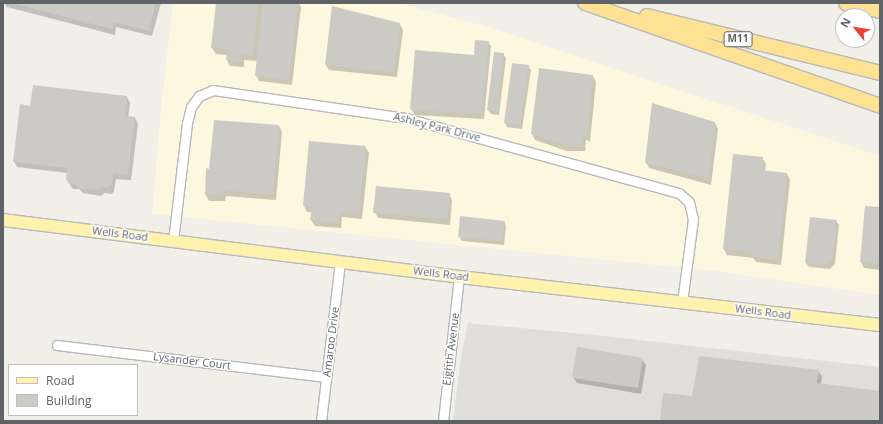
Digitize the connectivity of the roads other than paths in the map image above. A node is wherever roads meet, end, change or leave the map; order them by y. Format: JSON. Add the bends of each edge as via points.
{"nodes":[{"id":1,"x":585,"y":3,"type":"edge"},
{"id":2,"x":596,"y":3,"type":"edge"},
{"id":3,"x":846,"y":3,"type":"edge"},
{"id":4,"x":880,"y":11,"type":"edge"},
{"id":5,"x":880,"y":73,"type":"edge"},
{"id":6,"x":880,"y":106,"type":"edge"},
{"id":7,"x":3,"y":220,"type":"edge"},
{"id":8,"x":173,"y":241,"type":"junction"},
{"id":9,"x":340,"y":262,"type":"junction"},
{"id":10,"x":459,"y":277,"type":"junction"},
{"id":11,"x":682,"y":302,"type":"junction"},
{"id":12,"x":880,"y":325,"type":"edge"},
{"id":13,"x":57,"y":345,"type":"dead end"},
{"id":14,"x":326,"y":377,"type":"junction"},
{"id":15,"x":321,"y":421,"type":"edge"},
{"id":16,"x":443,"y":421,"type":"edge"}],
"edges":[{"from":1,"to":6,"type":"highway"},
{"from":2,"to":5,"type":"highway","number":"M11"},
{"from":3,"to":4,"type":"highway"},
{"from":7,"to":8,"type":"main road","name":"Wells Road"},
{"from":8,"to":9,"type":"main road","name":"Wells Road"},
{"from":8,"to":11,"type":"street","name":"Ashley Park Drive","via":[[190,112],[199,96],[213,90],[406,118],[679,193],[689,202],[693,220]]},
{"from":9,"to":10,"type":"main road","name":"Wells Road"},
{"from":9,"to":14,"type":"street","name":"Amaroo Drive"},
{"from":10,"to":11,"type":"main road","name":"Wells Road"},
{"from":10,"to":16,"type":"street","name":"Eighth Avenue"},
{"from":11,"to":12,"type":"main road","name":"Wells Road"},
{"from":13,"to":14,"type":"street","name":"Lysander Court"},
{"from":14,"to":15,"type":"street","name":"Amaroo Drive"}]}
